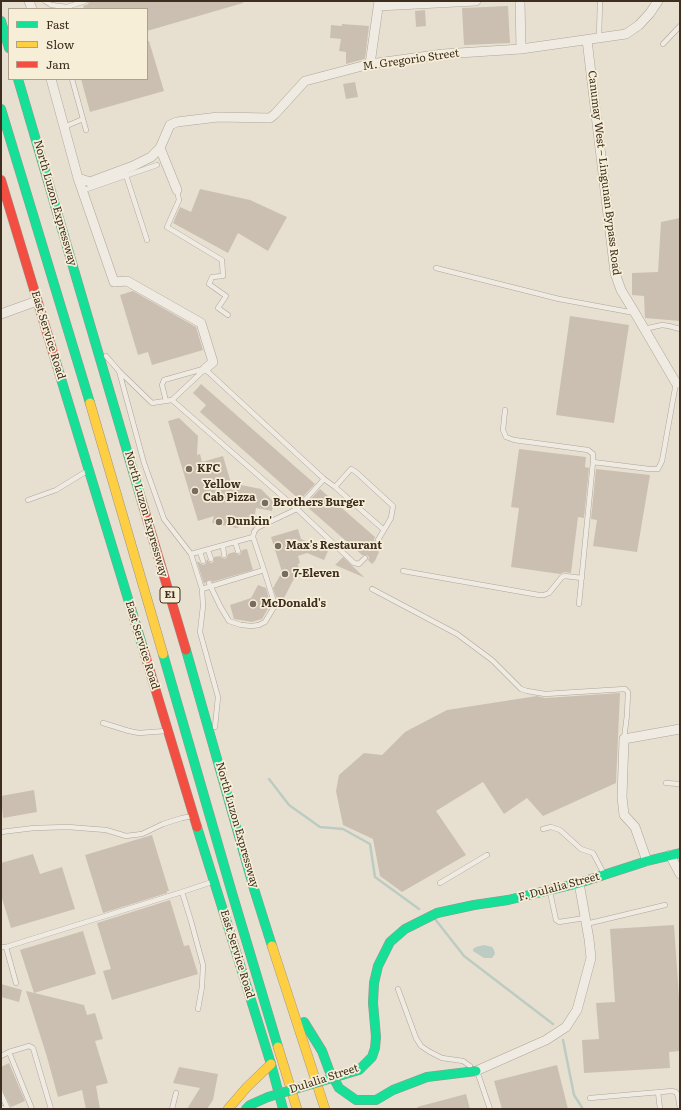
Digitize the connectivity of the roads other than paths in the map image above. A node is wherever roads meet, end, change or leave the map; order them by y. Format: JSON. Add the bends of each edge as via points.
{"nodes":[{"id":1,"x":45,"y":1,"type":"edge"},
{"id":2,"x":85,"y":1,"type":"edge"},
{"id":3,"x":476,"y":1,"type":"edge"},
{"id":4,"x":520,"y":1,"type":"edge"},
{"id":5,"x":600,"y":1,"type":"edge"},
{"id":6,"x":658,"y":1,"type":"edge"},
{"id":7,"x":379,"y":3,"type":"edge"},
{"id":8,"x":1,"y":21,"type":"edge"},
{"id":9,"x":680,"y":26,"type":"edge"},
{"id":10,"x":598,"y":38,"type":"junction"},
{"id":11,"x":587,"y":40,"type":"junction"},
{"id":12,"x":662,"y":44,"type":"dead end"},
{"id":13,"x":8,"y":45,"type":"edge"},
{"id":14,"x":521,"y":49,"type":"junction"},
{"id":15,"x":370,"y":64,"type":"junction"},
{"id":16,"x":18,"y":80,"type":"edge"},
{"id":17,"x":51,"y":80,"type":"edge"},
{"id":18,"x":72,"y":80,"type":"edge"},
{"id":19,"x":1,"y":109,"type":"edge"},
{"id":20,"x":83,"y":119,"type":"junction"},
{"id":21,"x":64,"y":127,"type":"junction"},
{"id":22,"x":86,"y":130,"type":"dead end"},
{"id":23,"x":160,"y":148,"type":"junction"},
{"id":24,"x":157,"y":165,"type":"dead end"},
{"id":25,"x":125,"y":173,"type":"junction"},
{"id":26,"x":78,"y":178,"type":"junction"},
{"id":27,"x":1,"y":180,"type":"edge"},
{"id":28,"x":87,"y":189,"type":"dead end"},
{"id":29,"x":177,"y":190,"type":"joint"},
{"id":30,"x":147,"y":240,"type":"dead end"},
{"id":31,"x":436,"y":268,"type":"dead end"},
{"id":32,"x":38,"y":301,"type":"junction"},
{"id":33,"x":635,"y":313,"type":"junction"},
{"id":34,"x":1,"y":314,"type":"edge"},
{"id":35,"x":228,"y":315,"type":"dead end"},
{"id":36,"x":644,"y":329,"type":"junction"},
{"id":37,"x":680,"y":329,"type":"edge"},
{"id":38,"x":96,"y":345,"type":"junction"},
{"id":39,"x":205,"y":369,"type":"junction"},
{"id":40,"x":119,"y":371,"type":"junction"},
{"id":41,"x":678,"y":383,"type":"edge"},
{"id":42,"x":172,"y":400,"type":"junction"},
{"id":43,"x":166,"y":401,"type":"junction"},
{"id":44,"x":505,"y":410,"type":"dead end"},
{"id":45,"x":594,"y":462,"type":"junction"},
{"id":46,"x":89,"y":469,"type":"junction"},
{"id":47,"x":324,"y":479,"type":"junction"},
{"id":48,"x":335,"y":487,"type":"junction"},
{"id":49,"x":28,"y":500,"type":"dead end"},
{"id":50,"x":297,"y":509,"type":"junction"},
{"id":51,"x":384,"y":530,"type":"junction"},
{"id":52,"x":253,"y":537,"type":"junction"},
{"id":53,"x":378,"y":540,"type":"dead end"},
{"id":54,"x":235,"y":542,"type":"junction"},
{"id":55,"x":223,"y":546,"type":"junction"},
{"id":56,"x":208,"y":550,"type":"junction"},
{"id":57,"x":238,"y":551,"type":"dead end"},
{"id":58,"x":200,"y":552,"type":"junction"},
{"id":59,"x":191,"y":554,"type":"junction"},
{"id":60,"x":224,"y":555,"type":"dead end"},
{"id":61,"x":211,"y":558,"type":"dead end"},
{"id":62,"x":365,"y":558,"type":"dead end"},
{"id":63,"x":203,"y":561,"type":"dead end"},
{"id":64,"x":264,"y":570,"type":"junction"},
{"id":65,"x":404,"y":571,"type":"dead end"},
{"id":66,"x":582,"y":578,"type":"junction"},
{"id":67,"x":209,"y":585,"type":"junction"},
{"id":68,"x":202,"y":589,"type":"junction"},
{"id":69,"x":372,"y":589,"type":"dead end"},
{"id":70,"x":579,"y":604,"type":"dead end"},
{"id":71,"x":103,"y":723,"type":"dead end"},
{"id":72,"x":680,"y":729,"type":"edge"},
{"id":73,"x":168,"y":730,"type":"junction"},
{"id":74,"x":624,"y":739,"type":"junction"},
{"id":75,"x":213,"y":742,"type":"junction"},
{"id":76,"x":666,"y":783,"type":"dead end"},
{"id":77,"x":680,"y":784,"type":"edge"},
{"id":78,"x":193,"y":816,"type":"junction"},
{"id":79,"x":543,"y":829,"type":"dead end"},
{"id":80,"x":1,"y":832,"type":"edge"},
{"id":81,"x":680,"y":853,"type":"edge"},
{"id":82,"x":488,"y":855,"type":"dead end"},
{"id":83,"x":670,"y":855,"type":"junction"},
{"id":84,"x":647,"y":861,"type":"junction"},
{"id":85,"x":680,"y":874,"type":"edge"},
{"id":86,"x":604,"y":875,"type":"junction"},
{"id":87,"x":214,"y":881,"type":"junction"},
{"id":88,"x":440,"y":883,"type":"dead end"},
{"id":89,"x":579,"y":883,"type":"junction"},
{"id":90,"x":550,"y":890,"type":"junction"},
{"id":91,"x":182,"y":892,"type":"junction"},
{"id":92,"x":665,"y":905,"type":"dead end"},
{"id":93,"x":437,"y":913,"type":"joint"},
{"id":94,"x":586,"y":921,"type":"junction"},
{"id":95,"x":4,"y":947,"type":"edge"},
{"id":96,"x":16,"y":982,"type":"dead end"},
{"id":97,"x":398,"y":988,"type":"dead end"},
{"id":98,"x":290,"y":1001,"type":"junction"},
{"id":99,"x":198,"y":1009,"type":"dead end"},
{"id":100,"x":9,"y":1052,"type":"junction"},
{"id":101,"x":1,"y":1056,"type":"edge"},
{"id":102,"x":271,"y":1064,"type":"junction"},
{"id":103,"x":476,"y":1071,"type":"junction"},
{"id":104,"x":658,"y":1092,"type":"junction"},
{"id":105,"x":176,"y":1093,"type":"dead end"},
{"id":106,"x":1,"y":1094,"type":"edge"},
{"id":107,"x":590,"y":1098,"type":"dead end"},
{"id":108,"x":283,"y":1107,"type":"edge"},
{"id":109,"x":1,"y":1108,"type":"edge"},
{"id":110,"x":5,"y":1109,"type":"edge"},
{"id":111,"x":8,"y":1109,"type":"edge"},
{"id":112,"x":32,"y":1109,"type":"edge"},
{"id":113,"x":51,"y":1109,"type":"edge"},
{"id":114,"x":172,"y":1109,"type":"edge"},
{"id":115,"x":228,"y":1109,"type":"edge"},
{"id":116,"x":246,"y":1109,"type":"edge"},
{"id":117,"x":273,"y":1109,"type":"edge"},
{"id":118,"x":297,"y":1109,"type":"edge"},
{"id":119,"x":325,"y":1109,"type":"edge"},
{"id":120,"x":376,"y":1109,"type":"edge"},
{"id":121,"x":490,"y":1109,"type":"edge"},
{"id":122,"x":660,"y":1109,"type":"edge"},
{"id":123,"x":680,"y":1109,"type":"edge"}],
"edges":[{"from":1,"to":2,"type":"lane","via":[[51,6],[67,7]]},
{"from":3,"to":7,"type":"street"},
{"from":4,"to":14,"type":"street"},
{"from":5,"to":10,"type":"lane"},
{"from":6,"to":10,"type":"street","name":"M. Gregorio Street","via":[[639,25],[626,34]]},
{"from":7,"to":15,"type":"street"},
{"from":8,"to":13,"type":"main road"},
{"from":9,"to":12,"type":"lane"},
{"from":10,"to":11,"type":"street","name":"M. Gregorio Street"},
{"from":11,"to":14,"type":"street","name":"M. Gregorio Street"},
{"from":11,"to":33,"type":"street","name":"Canumay West – Lingunan Bypass Road","via":[[615,272],[621,290]]},
{"from":14,"to":15,"type":"street","name":"M. Gregorio Street","via":[[443,54]]},
{"from":15,"to":23,"type":"street","name":"M. Gregorio Street","via":[[305,81],[270,118],[218,117],[177,122],[170,125]]},
{"from":16,"to":38,"type":"main road","name":"North Luzon Expressway","number":"E1"},
{"from":17,"to":21,"type":"street"},
{"from":18,"to":20,"type":"lane"},
{"from":19,"to":118,"type":"main road","name":"North Luzon Expressway","number":"E1","via":[[112,476],[232,894]]},
{"from":20,"to":21,"type":"lane"},
{"from":20,"to":22,"type":"lane"},
{"from":21,"to":26,"type":"street"},
{"from":23,"to":25,"type":"street","name":"M. Gregorio Street","via":[[151,157]]},
{"from":23,"to":29,"type":"street"},
{"from":24,"to":25,"type":"lane"},
{"from":25,"to":26,"type":"street","name":"M. Gregorio Street","via":[[90,182]]},
{"from":25,"to":28,"type":"lane"},
{"from":25,"to":30,"type":"lane"},
{"from":26,"to":39,"type":"street","via":[[114,282],[127,281],[201,323],[213,362]]},
{"from":27,"to":32,"type":"main road","name":"East Service Road"},
{"from":29,"to":35,"type":"lane","via":[[179,200],[167,227],[222,260],[223,276],[212,277],[209,284],[226,296],[218,308]]},
{"from":31,"to":33,"type":"lane","via":[[559,299]]},
{"from":32,"to":34,"type":"street"},
{"from":32,"to":46,"type":"main road","name":"East Service Road"},
{"from":33,"to":36,"type":"street","name":"Canumay West – Lingunan Bypass Road"},
{"from":36,"to":37,"type":"lane","via":[[662,325]]},
{"from":36,"to":41,"type":"street","name":"Canumay West – Lingunan Bypass Road"},
{"from":38,"to":40,"type":"lane"},
{"from":38,"to":75,"type":"main road","name":"North Luzon Expressway","number":"E1"},
{"from":39,"to":42,"type":"lane"},
{"from":39,"to":43,"type":"lane","via":[[164,380],[162,385]]},
{"from":39,"to":47,"type":"lane"},
{"from":40,"to":43,"type":"lane","via":[[152,402]]},
{"from":40,"to":59,"type":"lane","via":[[144,463],[164,519]]},
{"from":41,"to":45,"type":"lane","via":[[662,461],[658,469]]},
{"from":42,"to":43,"type":"lane"},
{"from":42,"to":50,"type":"lane"},
{"from":44,"to":45,"type":"lane","via":[[503,430],[506,437],[588,450],[593,454]]},
{"from":45,"to":66,"type":"lane"},
{"from":46,"to":49,"type":"lane","via":[[56,490]]},
{"from":46,"to":73,"type":"main road","name":"East Service Road"},
{"from":47,"to":48,"type":"lane"},
{"from":47,"to":50,"type":"lane"},
{"from":48,"to":51,"type":"lane"},
{"from":48,"to":51,"type":"lane","via":[[351,469],[356,472],[393,506]]},
{"from":50,"to":52,"type":"lane","via":[[257,528]]},
{"from":50,"to":62,"type":"lane","via":[[354,563],[359,564]]},
{"from":51,"to":53,"type":"lane"},
{"from":52,"to":54,"type":"lane"},
{"from":52,"to":64,"type":"lane"},
{"from":54,"to":55,"type":"lane"},
{"from":54,"to":57,"type":"lane"},
{"from":55,"to":56,"type":"lane"},
{"from":55,"to":60,"type":"lane"},
{"from":56,"to":58,"type":"lane"},
{"from":56,"to":61,"type":"lane"},
{"from":58,"to":59,"type":"lane"},
{"from":58,"to":63,"type":"lane"},
{"from":59,"to":68,"type":"lane"},
{"from":64,"to":67,"type":"lane"},
{"from":64,"to":67,"type":"lane","via":[[274,607],[265,622],[259,625],[241,625],[229,621]]},
{"from":65,"to":66,"type":"lane","via":[[539,595],[548,593],[562,577]]},
{"from":66,"to":70,"type":"lane"},
{"from":67,"to":68,"type":"lane"},
{"from":68,"to":75,"type":"lane","via":[[200,632],[218,697]]},
{"from":69,"to":74,"type":"lane","via":[[457,634],[492,660],[521,689],[545,694],[625,689],[628,692]]},
{"from":71,"to":73,"type":"lane","via":[[129,732]]},
{"from":72,"to":74,"type":"street"},
{"from":73,"to":78,"type":"main road","name":"East Service Road"},
{"from":74,"to":84,"type":"street","via":[[624,815],[635,827]]},
{"from":75,"to":98,"type":"main road","name":"North Luzon Expressway","number":"E1","via":[[254,889]]},
{"from":76,"to":77,"type":"lane"},
{"from":78,"to":80,"type":"lane","via":[[142,834],[126,836],[106,830],[68,827]]},
{"from":78,"to":87,"type":"main road","name":"East Service Road"},
{"from":79,"to":86,"type":"lane","via":[[551,827],[560,830],[581,849],[593,853]]},
{"from":81,"to":83,"type":"main road","name":"F. Dulalia Street"},
{"from":82,"to":88,"type":"lane"},
{"from":83,"to":84,"type":"main road","name":"F. Dulalia Street"},
{"from":83,"to":85,"type":"street"},
{"from":84,"to":86,"type":"main road","name":"F. Dulalia Street"},
{"from":86,"to":89,"type":"main road","name":"F. Dulalia Street"},
{"from":87,"to":91,"type":"lane"},
{"from":87,"to":102,"type":"main road","name":"East Service Road"},
{"from":89,"to":90,"type":"main road","name":"F. Dulalia Street"},
{"from":89,"to":94,"type":"street"},
{"from":90,"to":93,"type":"main road","name":"F. Dulalia Street"},
{"from":90,"to":94,"type":"lane","via":[[556,920]]},
{"from":91,"to":95,"type":"lane"},
{"from":91,"to":99,"type":"lane","via":[[203,965]]},
{"from":92,"to":94,"type":"lane"},
{"from":93,"to":116,"type":"main road","name":"Dulalia Street","bridge":true,"via":[[422,918],[390,942],[378,966],[374,983],[376,1037],[372,1057],[359,1070],[268,1097]]},
{"from":94,"to":103,"type":"street","via":[[591,958],[577,1010],[566,1027],[546,1040]]},
{"from":95,"to":96,"type":"lane"},
{"from":97,"to":103,"type":"lane","via":[[421,1046],[442,1058],[463,1061]]},
{"from":98,"to":103,"type":"main road","via":[[322,1051],[328,1070],[339,1088],[356,1100],[376,1100],[393,1090],[427,1078]]},
{"from":98,"to":119,"type":"main road","name":"North Luzon Expressway","number":"E1"},
{"from":100,"to":101,"type":"lane"},
{"from":100,"to":112,"type":"lane"},
{"from":100,"to":113,"type":"lane","via":[[29,1046],[33,1048]]},
{"from":102,"to":108,"type":"main road","name":"East Service Road"},
{"from":102,"to":115,"type":"main road","via":[[246,1087]]},
{"from":103,"to":120,"type":"main road","via":[[408,1092]]},
{"from":103,"to":121,"type":"lane"},
{"from":104,"to":107,"type":"lane"},
{"from":104,"to":122,"type":"lane"},
{"from":104,"to":123,"type":"lane","via":[[676,1092]]},
{"from":105,"to":114,"type":"lane"},
{"from":106,"to":111,"type":"lane"},
{"from":108,"to":117,"type":"main road"},
{"from":109,"to":110,"type":"lane"}]}
